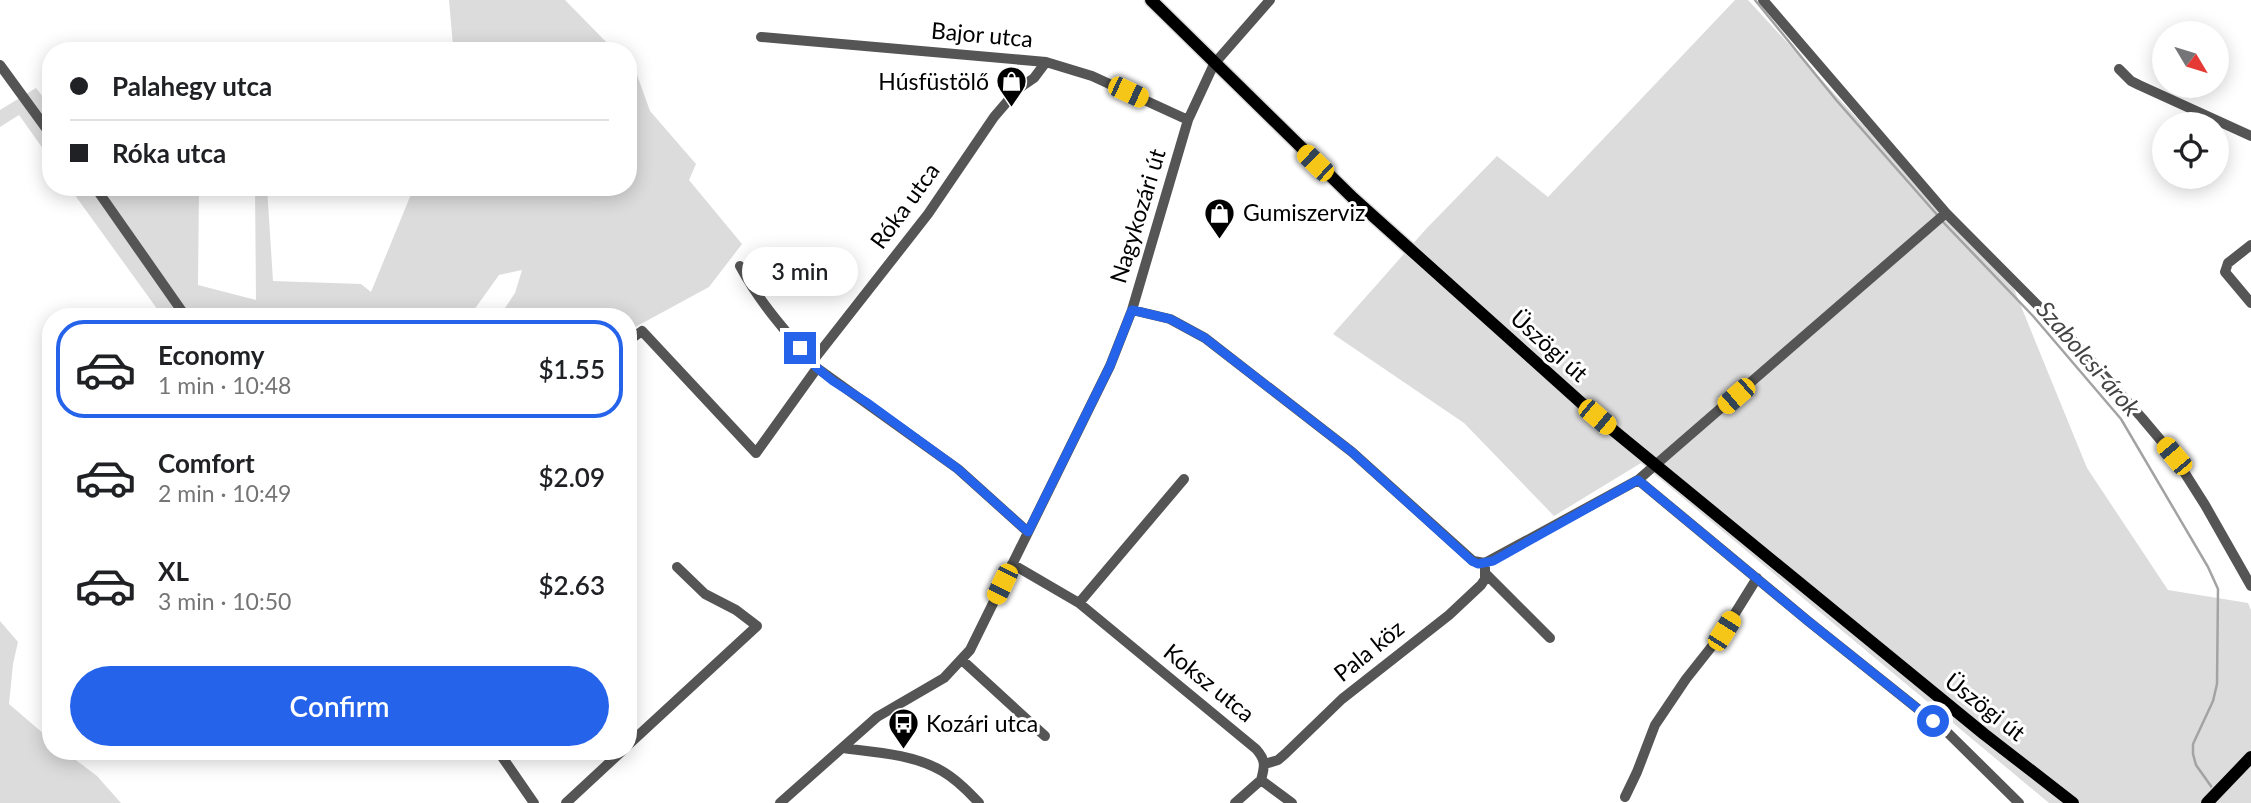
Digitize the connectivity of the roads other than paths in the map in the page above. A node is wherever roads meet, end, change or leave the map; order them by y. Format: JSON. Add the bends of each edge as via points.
{"nodes":[{"id":1,"x":1151,"y":0,"type":"edge"},
{"id":2,"x":1270,"y":0,"type":"edge"},
{"id":3,"x":1763,"y":0,"type":"edge"},
{"id":4,"x":761,"y":37,"type":"dead end"},
{"id":5,"x":1046,"y":62,"type":"junction"},
{"id":6,"x":1214,"y":64,"type":"junction"},
{"id":7,"x":0,"y":65,"type":"edge"},
{"id":8,"x":2119,"y":69,"type":"dead end"},
{"id":9,"x":1188,"y":120,"type":"junction"},
{"id":10,"x":42,"y":123,"type":"edge"},
{"id":11,"x":2251,"y":136,"type":"edge"},
{"id":12,"x":101,"y":196,"type":"edge"},
{"id":13,"x":1942,"y":217,"type":"junction"},
{"id":14,"x":2251,"y":245,"type":"edge"},
{"id":15,"x":740,"y":266,"type":"dead end"},
{"id":16,"x":2251,"y":303,"type":"edge"},
{"id":17,"x":180,"y":308,"type":"edge"},
{"id":18,"x":1132,"y":310,"type":"junction"},
{"id":19,"x":637,"y":335,"type":"edge"},
{"id":20,"x":815,"y":365,"type":"junction"},
{"id":21,"x":1655,"y":466,"type":"junction"},
{"id":22,"x":1184,"y":479,"type":"dead end"},
{"id":23,"x":1638,"y":480,"type":"junction"},
{"id":24,"x":1028,"y":532,"type":"junction"},
{"id":25,"x":1012,"y":564,"type":"junction"},
{"id":26,"x":677,"y":567,"type":"dead end"},
{"id":27,"x":1485,"y":568,"type":"junction"},
{"id":28,"x":1757,"y":579,"type":"junction"},
{"id":29,"x":2251,"y":586,"type":"edge"},
{"id":30,"x":1079,"y":603,"type":"junction"},
{"id":31,"x":1550,"y":638,"type":"dead end"},
{"id":32,"x":962,"y":660,"type":"junction"},
{"id":33,"x":1045,"y":736,"type":"dead end"},
{"id":34,"x":637,"y":737,"type":"edge"},
{"id":35,"x":842,"y":748,"type":"junction"},
{"id":36,"x":2251,"y":757,"type":"edge"},
{"id":37,"x":504,"y":760,"type":"edge"},
{"id":38,"x":612,"y":760,"type":"edge"},
{"id":39,"x":1265,"y":764,"type":"junction"},
{"id":40,"x":1261,"y":779,"type":"junction"},
{"id":41,"x":1625,"y":797,"type":"dead end"},
{"id":42,"x":2213,"y":797,"type":"edge"},
{"id":43,"x":534,"y":803,"type":"edge"},
{"id":44,"x":566,"y":803,"type":"edge"},
{"id":45,"x":780,"y":803,"type":"edge"},
{"id":46,"x":979,"y":803,"type":"edge"},
{"id":47,"x":1235,"y":803,"type":"edge"},
{"id":48,"x":1292,"y":803,"type":"edge"},
{"id":49,"x":2019,"y":803,"type":"edge"},
{"id":50,"x":2073,"y":803,"type":"edge"}],
"edges":[{"from":1,"to":6,"type":"main road","name":"Üszögi út"},
{"from":2,"to":6,"type":"street","name":"Nagykozári út"},
{"from":3,"to":13,"type":"street"},
{"from":4,"to":5,"type":"street","name":"Bajor utca"},
{"from":5,"to":9,"type":"street","name":"Bajor utca","via":[[1092,76]]},
{"from":5,"to":20,"type":"street","name":"Róka utca","via":[[994,117]]},
{"from":6,"to":9,"type":"street","name":"Nagykozári út"},
{"from":6,"to":21,"type":"main road","name":"Üszögi út","via":[[1353,198]]},
{"from":7,"to":10,"type":"street"},
{"from":8,"to":11,"type":"street","via":[[2131,81]]},
{"from":9,"to":18,"type":"street","name":"Nagykozári út"},
{"from":12,"to":17,"type":"street"},
{"from":13,"to":21,"type":"street"},
{"from":13,"to":29,"type":"street","via":[[2078,345],[2174,456]]},
{"from":14,"to":16,"type":"street","via":[[2228,263],[2225,272]]},
{"from":15,"to":20,"type":"street"},
{"from":18,"to":24,"type":"street","name":"Nagykozári út","via":[[1110,366]]},
{"from":18,"to":27,"type":"street","via":[[1170,319],[1205,338],[1352,452]]},
{"from":19,"to":20,"type":"street","name":"Róka utca","via":[[642,331],[756,453]]},
{"from":20,"to":24,"type":"street","via":[[958,469]]},
{"from":21,"to":23,"type":"street"},
{"from":21,"to":50,"type":"main road","name":"Üszögi út"},
{"from":22,"to":30,"type":"street"},
{"from":23,"to":27,"type":"street"},
{"from":23,"to":28,"type":"street"},
{"from":24,"to":25,"type":"street","name":"Nagykozári út"},
{"from":25,"to":30,"type":"street","name":"Koksz utca"},
{"from":25,"to":32,"type":"street","name":"Nagykozári út"},
{"from":26,"to":34,"type":"street","via":[[705,594],[757,626]]},
{"from":27,"to":31,"type":"street"},
{"from":27,"to":39,"type":"street","name":"Pala köz","via":[[1481,585],[1449,615],[1342,699],[1278,760]]},
{"from":28,"to":41,"type":"street","via":[[1655,725]]},
{"from":28,"to":49,"type":"street","via":[[1948,733]]},
{"from":30,"to":39,"type":"street","name":"Koksz utca","via":[[1256,749]]},
{"from":32,"to":33,"type":"street"},
{"from":32,"to":35,"type":"street","name":"Nagykozári út","via":[[944,678],[877,717]]},
{"from":35,"to":45,"type":"street","name":"Nagykozári út"},
{"from":35,"to":46,"type":"street","via":[[930,765],[958,782]]},
{"from":36,"to":42,"type":"main road"},
{"from":37,"to":43,"type":"street"},
{"from":38,"to":44,"type":"street"},
{"from":39,"to":40,"type":"street"},
{"from":40,"to":47,"type":"street"},
{"from":40,"to":48,"type":"street"}]}
